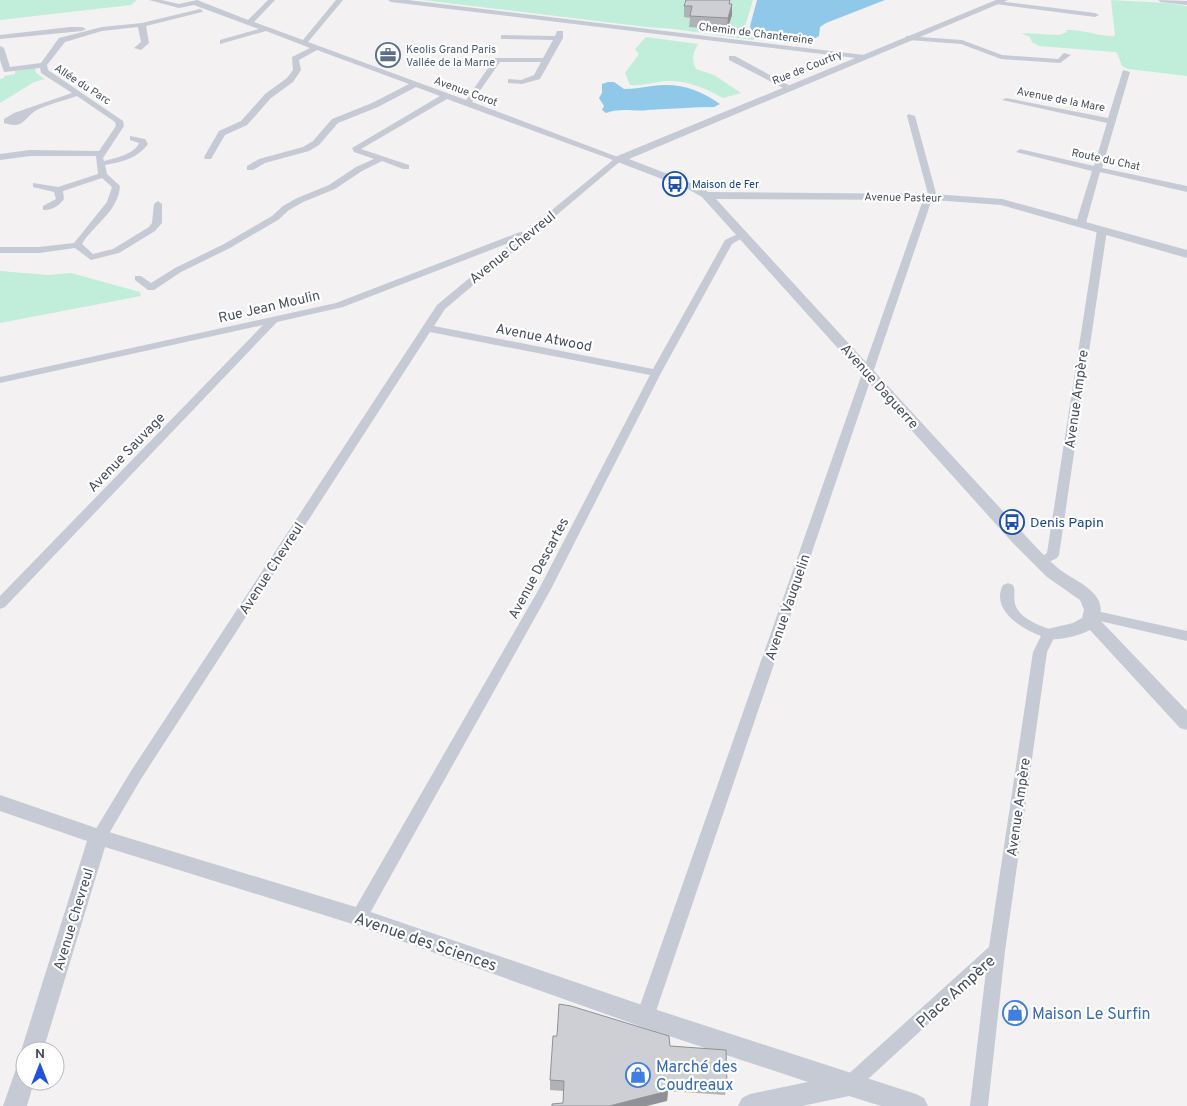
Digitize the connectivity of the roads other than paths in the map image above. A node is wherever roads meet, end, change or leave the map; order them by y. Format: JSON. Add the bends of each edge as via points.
{"nodes":[{"id":1,"x":152,"y":0,"type":"edge"},
{"id":2,"x":272,"y":0,"type":"edge"},
{"id":3,"x":340,"y":0,"type":"edge"},
{"id":4,"x":391,"y":0,"type":"edge"},
{"id":5,"x":1161,"y":0,"type":"edge"},
{"id":6,"x":193,"y":1,"type":"edge"},
{"id":7,"x":1001,"y":1,"type":"edge"},
{"id":8,"x":1187,"y":3,"type":"edge"},
{"id":9,"x":186,"y":7,"type":"junction"},
{"id":10,"x":215,"y":10,"type":"junction"},
{"id":11,"x":200,"y":11,"type":"junction"},
{"id":12,"x":1094,"y":15,"type":"dead end"},
{"id":13,"x":173,"y":18,"type":"junction"},
{"id":14,"x":249,"y":23,"type":"junction"},
{"id":15,"x":142,"y":25,"type":"junction"},
{"id":16,"x":266,"y":29,"type":"junction"},
{"id":17,"x":96,"y":30,"type":"junction"},
{"id":18,"x":0,"y":37,"type":"edge"},
{"id":19,"x":504,"y":37,"type":"dead end"},
{"id":20,"x":909,"y":38,"type":"junction"},
{"id":21,"x":223,"y":42,"type":"dead end"},
{"id":22,"x":304,"y":42,"type":"junction"},
{"id":23,"x":317,"y":47,"type":"junction"},
{"id":24,"x":0,"y":48,"type":"edge"},
{"id":25,"x":138,"y":48,"type":"dead end"},
{"id":26,"x":1067,"y":55,"type":"dead end"},
{"id":27,"x":864,"y":57,"type":"junction"},
{"id":28,"x":732,"y":58,"type":"dead end"},
{"id":29,"x":546,"y":60,"type":"junction"},
{"id":30,"x":43,"y":65,"type":"junction"},
{"id":31,"x":1126,"y":72,"type":"dead end"},
{"id":32,"x":511,"y":81,"type":"dead end"},
{"id":33,"x":415,"y":84,"type":"junction"},
{"id":34,"x":790,"y":88,"type":"junction"},
{"id":35,"x":77,"y":94,"type":"junction"},
{"id":36,"x":446,"y":96,"type":"junction"},
{"id":37,"x":1006,"y":100,"type":"dead end"},
{"id":38,"x":468,"y":104,"type":"junction"},
{"id":39,"x":33,"y":109,"type":"dead end"},
{"id":40,"x":912,"y":116,"type":"dead end"},
{"id":41,"x":1111,"y":121,"type":"junction"},
{"id":42,"x":133,"y":138,"type":"dead end"},
{"id":43,"x":1020,"y":152,"type":"dead end"},
{"id":44,"x":100,"y":154,"type":"junction"},
{"id":45,"x":0,"y":157,"type":"edge"},
{"id":46,"x":208,"y":157,"type":"dead end"},
{"id":47,"x":380,"y":159,"type":"junction"},
{"id":48,"x":619,"y":159,"type":"junction"},
{"id":49,"x":100,"y":164,"type":"junction"},
{"id":50,"x":406,"y":167,"type":"dead end"},
{"id":51,"x":250,"y":168,"type":"dead end"},
{"id":52,"x":1098,"y":169,"type":"junction"},
{"id":53,"x":103,"y":175,"type":"junction"},
{"id":54,"x":36,"y":185,"type":"dead end"},
{"id":55,"x":1187,"y":188,"type":"edge"},
{"id":56,"x":58,"y":190,"type":"junction"},
{"id":57,"x":706,"y":195,"type":"junction"},
{"id":58,"x":931,"y":197,"type":"junction"},
{"id":59,"x":158,"y":204,"type":"dead end"},
{"id":60,"x":46,"y":208,"type":"dead end"},
{"id":61,"x":1081,"y":224,"type":"junction"},
{"id":62,"x":1102,"y":230,"type":"junction"},
{"id":63,"x":742,"y":235,"type":"junction"},
{"id":64,"x":77,"y":244,"type":"junction"},
{"id":65,"x":506,"y":245,"type":"junction"},
{"id":66,"x":0,"y":250,"type":"edge"},
{"id":67,"x":1187,"y":254,"type":"edge"},
{"id":68,"x":138,"y":278,"type":"dead end"},
{"id":69,"x":273,"y":320,"type":"junction"},
{"id":70,"x":427,"y":328,"type":"junction"},
{"id":71,"x":868,"y":372,"type":"junction"},
{"id":72,"x":656,"y":373,"type":"junction"},
{"id":73,"x":0,"y":380,"type":"edge"},
{"id":74,"x":1041,"y":562,"type":"junction"},
{"id":75,"x":1008,"y":588,"type":"dead end"},
{"id":76,"x":0,"y":604,"type":"edge"},
{"id":77,"x":1091,"y":618,"type":"junction"},
{"id":78,"x":1049,"y":634,"type":"junction"},
{"id":79,"x":1187,"y":636,"type":"edge"},
{"id":80,"x":1187,"y":723,"type":"edge"},
{"id":81,"x":0,"y":803,"type":"edge"},
{"id":82,"x":99,"y":837,"type":"junction"},
{"id":83,"x":359,"y":917,"type":"junction"},
{"id":84,"x":997,"y":952,"type":"junction"},
{"id":85,"x":645,"y":1017,"type":"junction"},
{"id":86,"x":35,"y":1041,"type":"edge"},
{"id":87,"x":850,"y":1084,"type":"junction"},
{"id":88,"x":20,"y":1091,"type":"edge"},
{"id":89,"x":15,"y":1106,"type":"edge"},
{"id":90,"x":750,"y":1106,"type":"edge"},
{"id":91,"x":916,"y":1106,"type":"edge"},
{"id":92,"x":979,"y":1106,"type":"edge"}],
"edges":[{"from":1,"to":9,"type":"street"},
{"from":2,"to":14,"type":"street"},
{"from":3,"to":22,"type":"street"},
{"from":4,"to":27,"type":"street","name":"Chemin de Chantereine"},
{"from":5,"to":8,"type":"street"},
{"from":6,"to":9,"type":"street"},
{"from":6,"to":10,"type":"street","name":"Avenue Corot"},
{"from":7,"to":12,"type":"street"},
{"from":7,"to":20,"type":"street","name":"Rue de Courtry"},
{"from":9,"to":10,"type":"street"},
{"from":9,"to":11,"type":"street","name":"Avenue Corot"},
{"from":9,"to":13,"type":"street","name":"Allée du Parc"},
{"from":10,"to":14,"type":"street","name":"Avenue Corot"},
{"from":11,"to":13,"type":"street","name":"Allée du Parc"},
{"from":11,"to":14,"type":"street","name":"Avenue Corot"},
{"from":13,"to":15,"type":"street","name":"Allée du Parc"},
{"from":14,"to":16,"type":"street","name":"Avenue Corot"},
{"from":15,"to":17,"type":"street","name":"Allée du Parc"},
{"from":15,"to":25,"type":"street","via":[[145,43]]},
{"from":16,"to":21,"type":"street"},
{"from":16,"to":22,"type":"street","name":"Avenue Corot"},
{"from":17,"to":18,"type":"street","via":[[70,29]]},
{"from":17,"to":30,"type":"street","name":"Allée du Parc","via":[[62,40]]},
{"from":19,"to":29,"type":"street","via":[[560,36]]},
{"from":20,"to":26,"type":"street","via":[[962,42],[1001,57],[1060,61]]},
{"from":20,"to":27,"type":"street","name":"Rue de Courtry"},
{"from":22,"to":23,"type":"street","name":"Avenue Corot"},
{"from":23,"to":33,"type":"street","name":"Avenue Corot"},
{"from":23,"to":46,"type":"street","via":[[294,59],[297,70],[290,80],[268,96],[244,123],[222,133]]},
{"from":24,"to":30,"type":"street","via":[[7,70]]},
{"from":27,"to":34,"type":"street","name":"Rue de Courtry"},
{"from":28,"to":34,"type":"street"},
{"from":29,"to":32,"type":"street","via":[[537,77],[522,82]]},
{"from":29,"to":38,"type":"street","via":[[498,60]]},
{"from":30,"to":35,"type":"street","name":"Allée du Parc","via":[[44,71]]},
{"from":31,"to":41,"type":"street"},
{"from":33,"to":36,"type":"street","name":"Avenue Corot"},
{"from":33,"to":51,"type":"street","via":[[376,105],[334,121],[316,143],[306,149],[268,158]]},
{"from":34,"to":48,"type":"street","name":"Rue de Courtry"},
{"from":35,"to":39,"type":"street"},
{"from":35,"to":44,"type":"street","name":"Allée du Parc","via":[[119,121],[120,126]]},
{"from":36,"to":38,"type":"street","name":"Avenue Corot"},
{"from":36,"to":47,"type":"street","via":[[356,148]]},
{"from":37,"to":41,"type":"street","name":"Avenue de la Mare"},
{"from":38,"to":48,"type":"street","name":"Avenue Corot"},
{"from":40,"to":58,"type":"street"},
{"from":41,"to":52,"type":"street"},
{"from":42,"to":49,"type":"street","via":[[144,144],[140,149],[116,161]]},
{"from":43,"to":52,"type":"street","name":"Route du Chat"},
{"from":44,"to":45,"type":"street","via":[[30,153]]},
{"from":44,"to":49,"type":"street"},
{"from":47,"to":50,"type":"street"},
{"from":47,"to":68,"type":"street","via":[[332,187],[300,200],[275,218],[151,288]]},
{"from":48,"to":57,"type":"street","name":"Avenue Pasteur","via":[[692,186]]},
{"from":48,"to":65,"type":"street","name":"Avenue Chevreul","via":[[534,229]]},
{"from":49,"to":53,"type":"street"},
{"from":52,"to":55,"type":"street","name":"Route du Chat"},
{"from":52,"to":61,"type":"street"},
{"from":53,"to":56,"type":"street"},
{"from":53,"to":64,"type":"street","via":[[116,186],[117,192],[101,217],[80,236]]},
{"from":54,"to":56,"type":"street"},
{"from":56,"to":60,"type":"street","via":[[60,199]]},
{"from":57,"to":58,"type":"street","name":"Avenue Pasteur"},
{"from":57,"to":63,"type":"street","name":"Avenue Daguerre"},
{"from":58,"to":61,"type":"street","name":"Avenue Pasteur","via":[[1002,202]]},
{"from":58,"to":71,"type":"street","name":"Avenue Vauquelin"},
{"from":59,"to":64,"type":"street","via":[[157,223],[152,229],[116,251],[91,257]]},
{"from":61,"to":62,"type":"street","name":"Avenue Pasteur"},
{"from":62,"to":67,"type":"street","name":"Avenue Pasteur"},
{"from":62,"to":74,"type":"street","name":"Avenue Ampère","via":[[1054,555]]},
{"from":63,"to":71,"type":"street","name":"Avenue Daguerre"},
{"from":63,"to":72,"type":"street","name":"Avenue Descartes","via":[[728,242]]},
{"from":64,"to":66,"type":"street","via":[[39,250]]},
{"from":65,"to":69,"type":"street","name":"Rue Jean Moulin","via":[[339,305]]},
{"from":65,"to":70,"type":"street","name":"Avenue Chevreul","via":[[442,307]]},
{"from":69,"to":73,"type":"street","name":"Rue Jean Moulin"},
{"from":69,"to":76,"type":"street","name":"Avenue Sauvage"},
{"from":70,"to":72,"type":"street","name":"Avenue Atwood"},
{"from":70,"to":82,"type":"street","name":"Avenue Chevreul"},
{"from":71,"to":74,"type":"street","name":"Avenue Daguerre"},
{"from":71,"to":85,"type":"street","name":"Avenue Vauquelin"},
{"from":72,"to":83,"type":"street","name":"Avenue Descartes","via":[[545,589]]},
{"from":74,"to":77,"type":"street","name":"Avenue Daguerre","via":[[1083,592],[1090,601]]},
{"from":75,"to":78,"type":"street","via":[[1006,597],[1013,615]]},
{"from":77,"to":78,"type":"street","via":[[1072,631]]},
{"from":77,"to":79,"type":"street"},
{"from":77,"to":80,"type":"street"},
{"from":78,"to":84,"type":"street","name":"Avenue Ampère","via":[[1040,652]]},
{"from":81,"to":82,"type":"street","name":"Avenue des Sciences"},
{"from":82,"to":83,"type":"street","name":"Avenue des Sciences"},
{"from":82,"to":86,"type":"street","name":"Avenue Chevreul"},
{"from":83,"to":85,"type":"street","name":"Avenue des Sciences"},
{"from":84,"to":87,"type":"street","name":"Place Ampère"},
{"from":84,"to":92,"type":"street","name":"Place Ampère"},
{"from":85,"to":87,"type":"street","name":"Avenue des Sciences"},
{"from":87,"to":90,"type":"street"},
{"from":87,"to":91,"type":"street"},
{"from":88,"to":89,"type":"street"}]}
